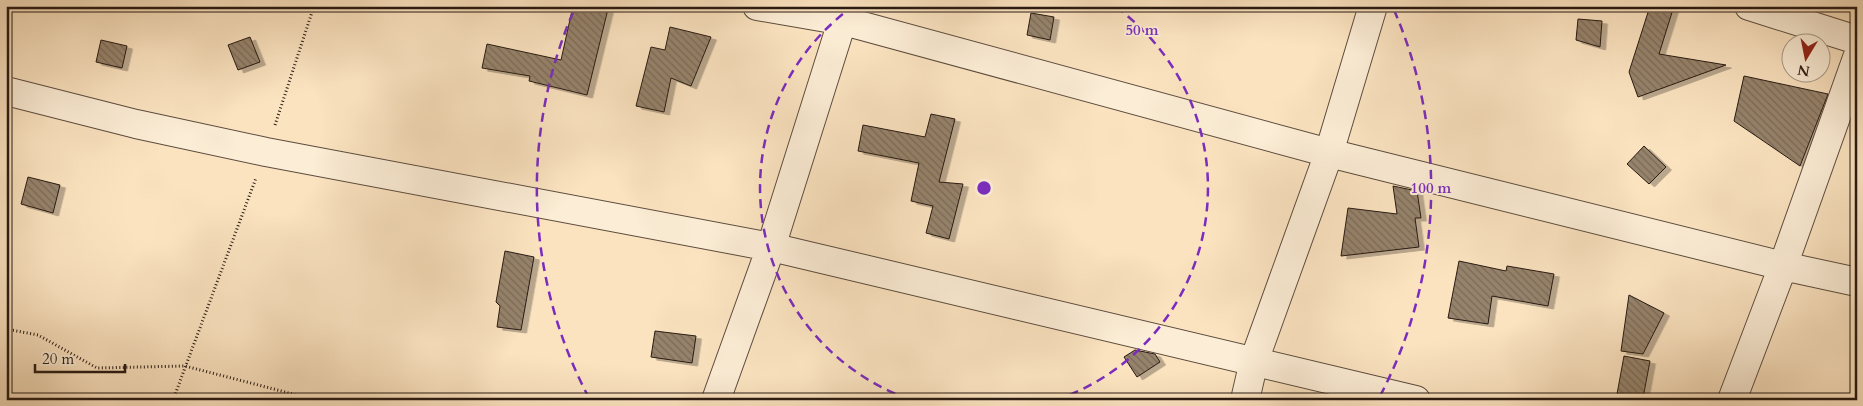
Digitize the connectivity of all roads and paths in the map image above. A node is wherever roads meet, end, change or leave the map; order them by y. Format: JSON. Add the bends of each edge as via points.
{"nodes":[{"id":1,"x":314,"y":6,"type":"edge"},
{"id":2,"x":757,"y":6,"type":"edge"},
{"id":3,"x":1373,"y":6,"type":"edge"},
{"id":4,"x":1749,"y":6,"type":"edge"},
{"id":5,"x":846,"y":14,"type":"edge"},
{"id":6,"x":1857,"y":40,"type":"edge"},
{"id":7,"x":1857,"y":58,"type":"edge"},
{"id":8,"x":6,"y":91,"type":"edge"},
{"id":9,"x":266,"y":152,"type":"junction"},
{"id":10,"x":1329,"y":153,"type":"junction"},
{"id":11,"x":772,"y":247,"type":"junction"},
{"id":12,"x":1783,"y":266,"type":"junction"},
{"id":13,"x":1857,"y":282,"type":"edge"},
{"id":14,"x":6,"y":329,"type":"edge"},
{"id":15,"x":1254,"y":361,"type":"junction"},
{"id":16,"x":185,"y":366,"type":"junction"},
{"id":17,"x":173,"y":400,"type":"edge"},
{"id":18,"x":316,"y":400,"type":"edge"},
{"id":19,"x":716,"y":400,"type":"edge"},
{"id":20,"x":1245,"y":400,"type":"edge"},
{"id":21,"x":1416,"y":400,"type":"edge"},
{"id":22,"x":1732,"y":400,"type":"edge"}],
"edges":[{"from":1,"to":9,"type":"path"},
{"from":2,"to":5,"type":"street"},
{"from":3,"to":10,"type":"street"},
{"from":4,"to":6,"type":"street"},
{"from":5,"to":10,"type":"street"},
{"from":5,"to":11,"type":"street"},
{"from":7,"to":12,"type":"street"},
{"from":8,"to":9,"type":"street"},
{"from":9,"to":11,"type":"street"},
{"from":9,"to":16,"type":"path"},
{"from":10,"to":12,"type":"street"},
{"from":10,"to":15,"type":"street"},
{"from":11,"to":15,"type":"street"},
{"from":11,"to":19,"type":"street"},
{"from":12,"to":13,"type":"street"},
{"from":12,"to":22,"type":"street"},
{"from":14,"to":16,"type":"path","via":[[38,335],[97,368]]},
{"from":15,"to":20,"type":"street"},
{"from":15,"to":21,"type":"street"},
{"from":16,"to":17,"type":"path"},
{"from":16,"to":18,"type":"path"}]}
